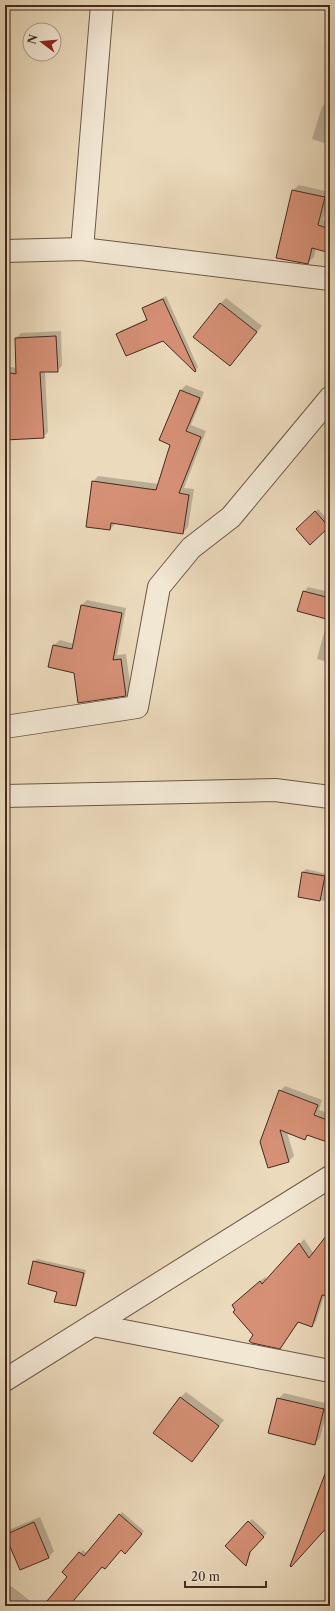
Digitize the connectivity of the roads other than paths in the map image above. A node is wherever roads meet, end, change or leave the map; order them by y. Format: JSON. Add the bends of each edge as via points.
{"nodes":[{"id":1,"x":102,"y":5,"type":"edge"},
{"id":2,"x":82,"y":249,"type":"junction"},
{"id":3,"x":5,"y":251,"type":"edge"},
{"id":4,"x":330,"y":279,"type":"edge"},
{"id":5,"x":330,"y":398,"type":"edge"},
{"id":6,"x":5,"y":727,"type":"edge"},
{"id":7,"x":5,"y":796,"type":"edge"},
{"id":8,"x":330,"y":797,"type":"edge"},
{"id":9,"x":330,"y":1177,"type":"edge"},
{"id":10,"x":93,"y":1325,"type":"junction"},
{"id":11,"x":330,"y":1371,"type":"edge"},
{"id":12,"x":5,"y":1380,"type":"edge"}],
"edges":[{"from":1,"to":2,"type":"street"},
{"from":2,"to":3,"type":"street"},
{"from":2,"to":4,"type":"street"},
{"from":5,"to":6,"type":"street","via":[[231,517],[191,548],[158,587],[137,707]]},
{"from":7,"to":8,"type":"street","via":[[275,790]]},
{"from":9,"to":10,"type":"street"},
{"from":10,"to":11,"type":"street"},
{"from":10,"to":12,"type":"street"}]}
